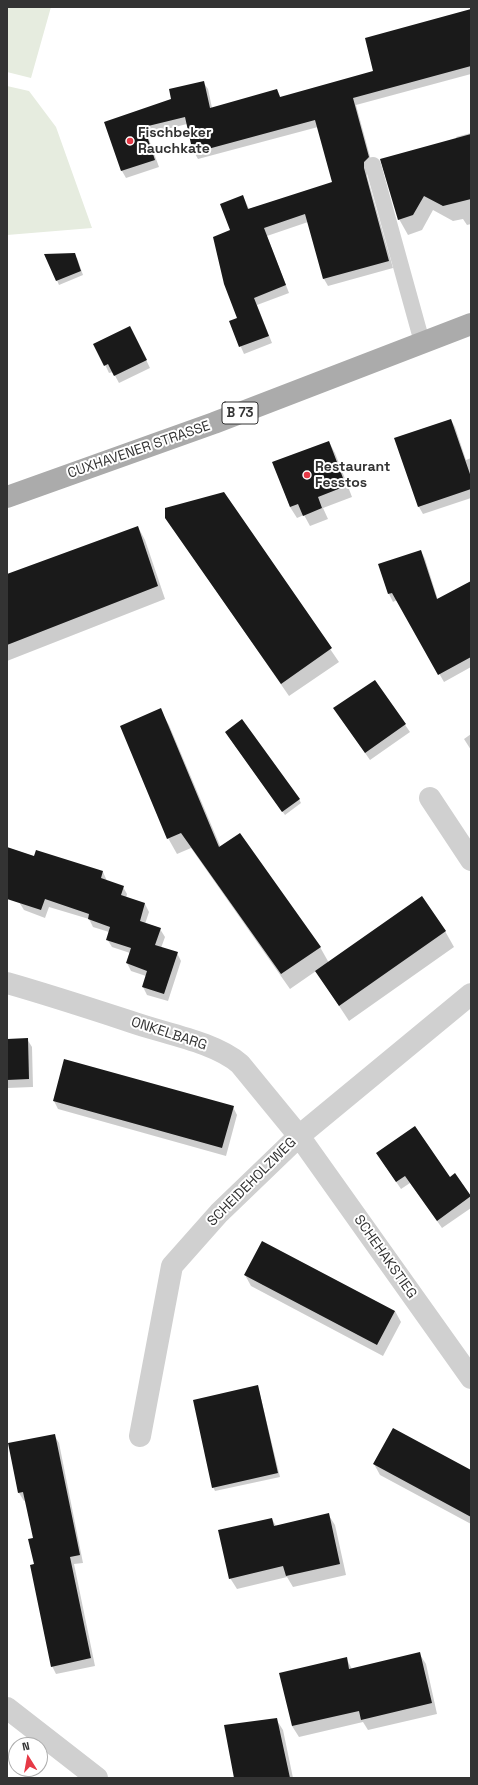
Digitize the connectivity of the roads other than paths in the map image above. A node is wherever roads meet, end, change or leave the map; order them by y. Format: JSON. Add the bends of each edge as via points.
{"nodes":[{"id":1,"x":373,"y":165,"type":"dead end"},
{"id":2,"x":471,"y":324,"type":"edge"},
{"id":3,"x":422,"y":342,"type":"junction"},
{"id":4,"x":7,"y":497,"type":"edge"},
{"id":5,"x":430,"y":798,"type":"dead end"},
{"id":6,"x":471,"y":860,"type":"edge"},
{"id":7,"x":7,"y":983,"type":"edge"},
{"id":8,"x":471,"y":994,"type":"edge"},
{"id":9,"x":299,"y":1136,"type":"junction"},
{"id":10,"x":471,"y":1378,"type":"edge"},
{"id":11,"x":140,"y":1436,"type":"dead end"},
{"id":12,"x":7,"y":1708,"type":"edge"},
{"id":13,"x":97,"y":1778,"type":"edge"}],
"edges":[{"from":1,"to":3,"type":"lane"},
{"from":2,"to":3,"type":"main road","name":"CUXHAVENER STRASSE","number":"B 73"},
{"from":3,"to":4,"type":"main road","name":"CUXHAVENER STRASSE","number":"B 73","via":[[214,424]]},
{"from":5,"to":6,"type":"street"},
{"from":7,"to":9,"type":"street","name":"ONKELBARG","via":[[225,1053],[240,1064]]},
{"from":8,"to":9,"type":"street","name":"SCHEIDEHOLZWEG"},
{"from":9,"to":10,"type":"street","name":"SCHEHAKSTIEG"},
{"from":9,"to":11,"type":"street","name":"SCHEIDEHOLZWEG","via":[[219,1214],[172,1266]]},
{"from":12,"to":13,"type":"street"}]}
